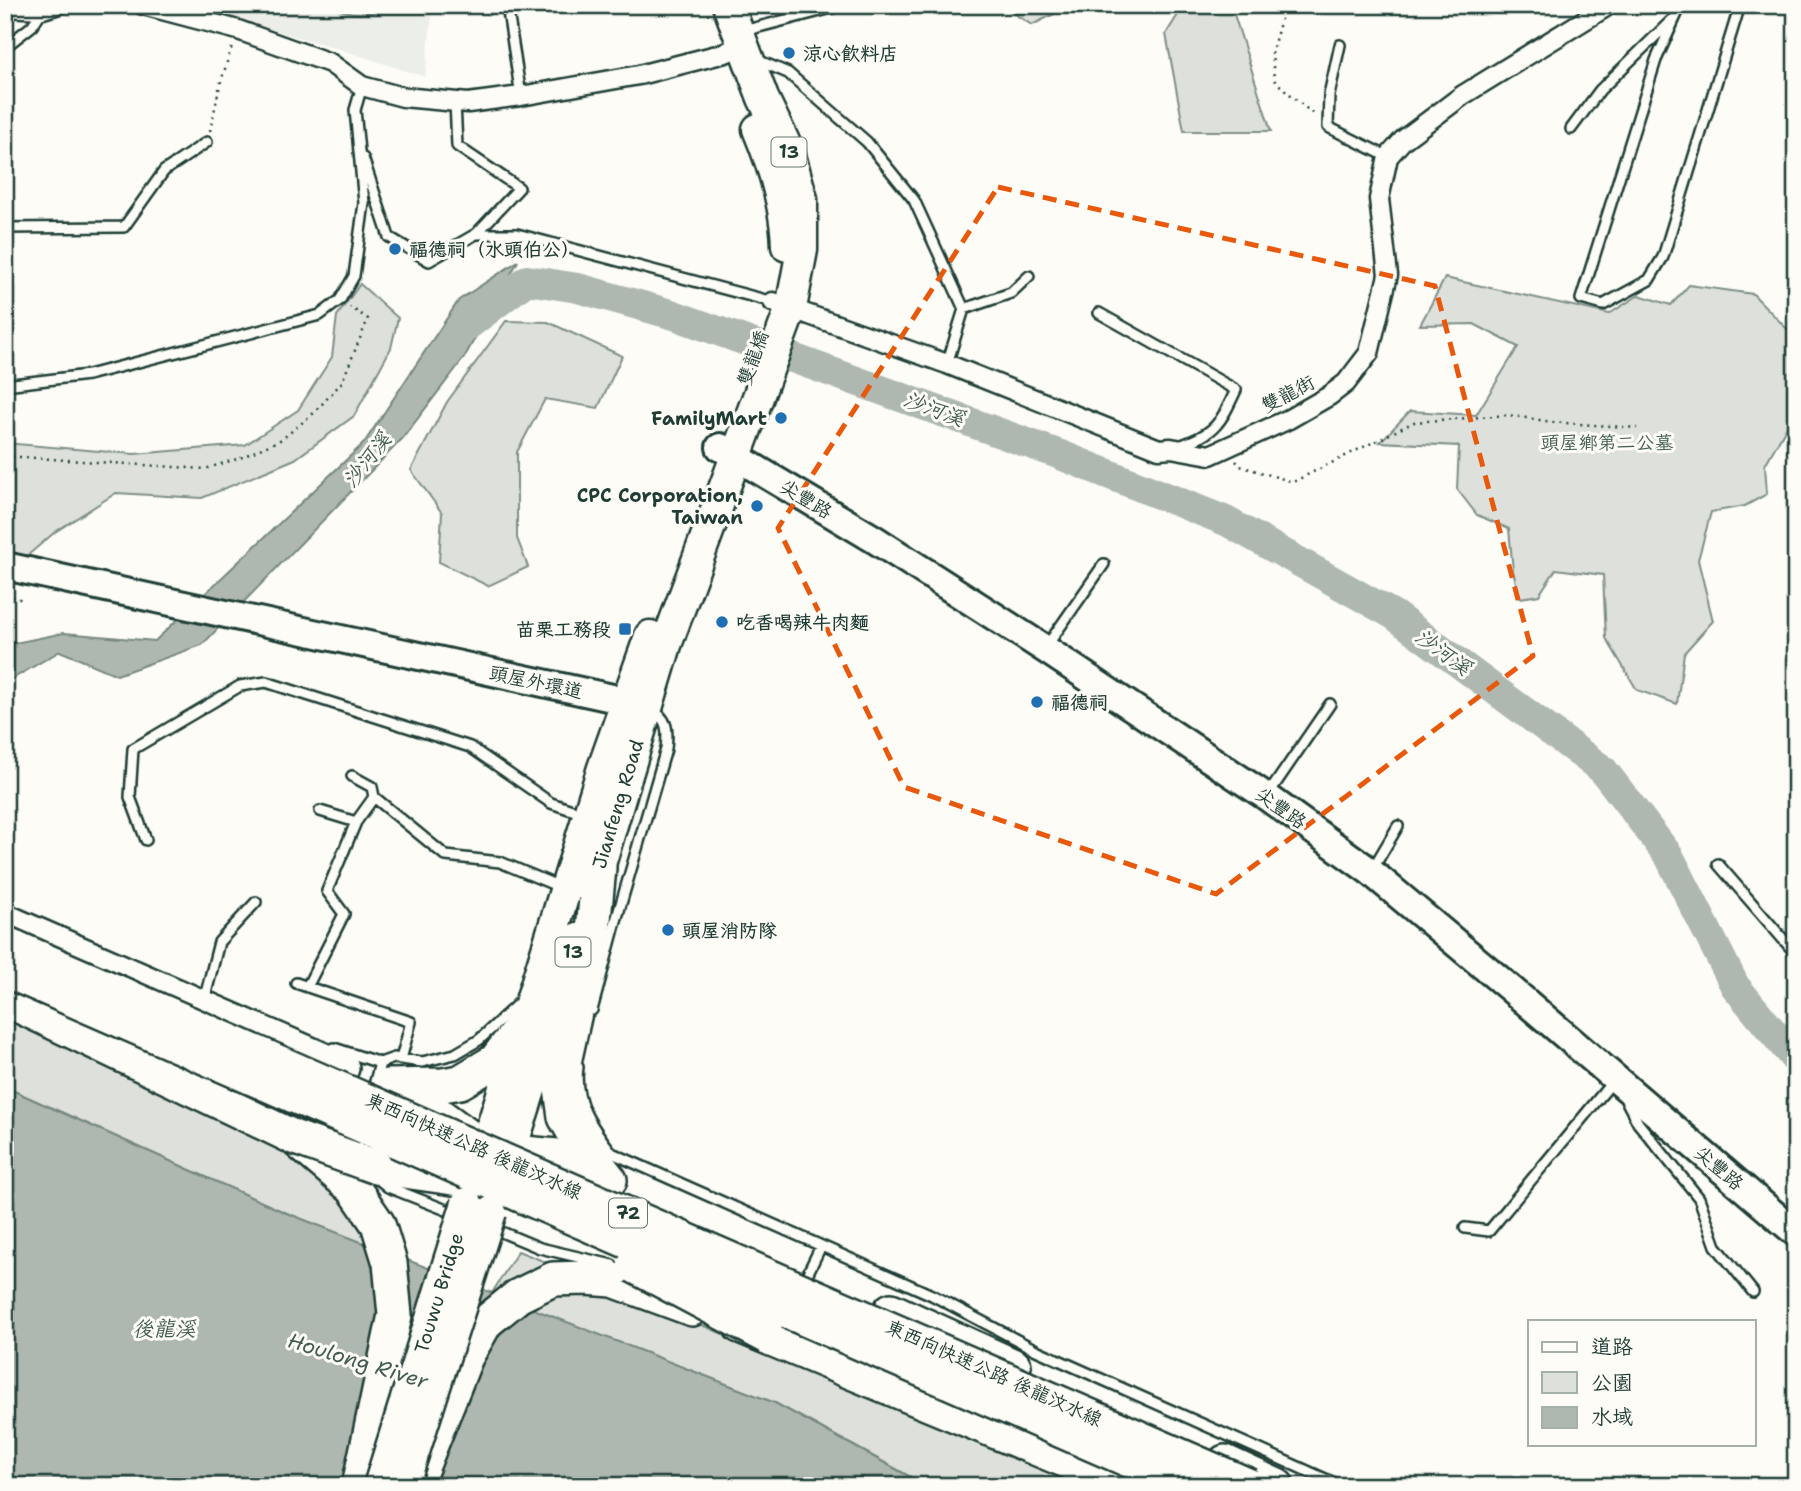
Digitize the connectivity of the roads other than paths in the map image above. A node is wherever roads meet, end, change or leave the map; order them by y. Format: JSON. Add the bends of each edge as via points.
{"nodes":[{"id":1,"x":143,"y":5,"type":"edge"},
{"id":2,"x":507,"y":5,"type":"edge"},
{"id":3,"x":708,"y":5,"type":"edge"},
{"id":4,"x":728,"y":5,"type":"edge"},
{"id":5,"x":833,"y":5,"type":"edge"},
{"id":6,"x":1609,"y":5,"type":"edge"},
{"id":7,"x":1681,"y":5,"type":"edge"},
{"id":8,"x":1740,"y":5,"type":"edge"},
{"id":9,"x":5,"y":7,"type":"edge"},
{"id":10,"x":50,"y":7,"type":"edge"},
{"id":11,"x":1676,"y":16,"type":"junction"},
{"id":12,"x":1340,"y":45,"type":"dead end"},
{"id":13,"x":5,"y":47,"type":"edge"},
{"id":14,"x":734,"y":49,"type":"junction"},
{"id":15,"x":362,"y":86,"type":"junction"},
{"id":16,"x":521,"y":96,"type":"junction"},
{"id":17,"x":456,"y":102,"type":"junction"},
{"id":18,"x":1571,"y":129,"type":"dead end"},
{"id":19,"x":358,"y":139,"type":"junction"},
{"id":20,"x":208,"y":142,"type":"road end"},
{"id":21,"x":1388,"y":157,"type":"junction"},
{"id":22,"x":5,"y":228,"type":"edge"},
{"id":23,"x":476,"y":234,"type":"junction"},
{"id":24,"x":1030,"y":276,"type":"dead end"},
{"id":25,"x":782,"y":305,"type":"junction"},
{"id":26,"x":964,"y":309,"type":"junction"},
{"id":27,"x":1099,"y":313,"type":"dead end"},
{"id":28,"x":947,"y":364,"type":"junction"},
{"id":29,"x":5,"y":385,"type":"edge"},
{"id":30,"x":741,"y":416,"type":"joint"},
{"id":31,"x":1171,"y":448,"type":"junction"},
{"id":32,"x":728,"y":451,"type":"junction"},
{"id":33,"x":1104,"y":564,"type":"dead end"},
{"id":34,"x":12,"y":567,"type":"edge"},
{"id":35,"x":1045,"y":649,"type":"junction"},
{"id":36,"x":1330,"y":704,"type":"dead end"},
{"id":37,"x":636,"y":705,"type":"junction"},
{"id":38,"x":352,"y":776,"type":"dead end"},
{"id":39,"x":374,"y":797,"type":"junction"},
{"id":40,"x":1266,"y":797,"type":"junction"},
{"id":41,"x":320,"y":811,"type":"dead end"},
{"id":42,"x":589,"y":816,"type":"junction"},
{"id":43,"x":356,"y":822,"type":"junction"},
{"id":44,"x":1398,"y":826,"type":"dead end"},
{"id":45,"x":146,"y":840,"type":"dead end"},
{"id":46,"x":1718,"y":864,"type":"dead end"},
{"id":47,"x":599,"y":868,"type":"junction"},
{"id":48,"x":1371,"y":872,"type":"junction"},
{"id":49,"x":565,"y":889,"type":"junction"},
{"id":50,"x":256,"y":902,"type":"dead end"},
{"id":51,"x":5,"y":921,"type":"edge"},
{"id":52,"x":5,"y":943,"type":"edge"},
{"id":53,"x":1796,"y":954,"type":"edge"},
{"id":54,"x":5,"y":970,"type":"edge"},
{"id":55,"x":296,"y":983,"type":"dead end"},
{"id":56,"x":307,"y":987,"type":"junction"},
{"id":57,"x":535,"y":988,"type":"junction"},
{"id":58,"x":5,"y":999,"type":"edge"},
{"id":59,"x":590,"y":1017,"type":"dead end"},
{"id":60,"x":526,"y":1021,"type":"junction"},
{"id":61,"x":284,"y":1031,"type":"dead end"},
{"id":62,"x":320,"y":1043,"type":"dead end"},
{"id":63,"x":580,"y":1058,"type":"dead end"},
{"id":64,"x":389,"y":1069,"type":"junction"},
{"id":65,"x":1615,"y":1079,"type":"junction"},
{"id":66,"x":360,"y":1135,"type":"dead end"},
{"id":67,"x":293,"y":1137,"type":"junction"},
{"id":68,"x":498,"y":1152,"type":"junction"},
{"id":69,"x":366,"y":1158,"type":"junction"},
{"id":70,"x":610,"y":1180,"type":"junction"},
{"id":71,"x":483,"y":1197,"type":"junction"},
{"id":72,"x":1465,"y":1228,"type":"dead end"},
{"id":73,"x":1796,"y":1233,"type":"edge"},
{"id":74,"x":821,"y":1246,"type":"junction"},
{"id":75,"x":684,"y":1282,"type":"dead end"},
{"id":76,"x":696,"y":1284,"type":"dead end"},
{"id":77,"x":1752,"y":1292,"type":"dead end"},
{"id":78,"x":783,"y":1298,"type":"dead end"},
{"id":79,"x":796,"y":1300,"type":"dead end"},
{"id":80,"x":768,"y":1337,"type":"junction"},
{"id":81,"x":359,"y":1486,"type":"edge"},
{"id":82,"x":379,"y":1486,"type":"edge"},
{"id":83,"x":402,"y":1486,"type":"edge"},
{"id":84,"x":415,"y":1486,"type":"edge"},
{"id":85,"x":1127,"y":1486,"type":"edge"},
{"id":86,"x":1188,"y":1486,"type":"edge"},
{"id":87,"x":1251,"y":1486,"type":"edge"},
{"id":88,"x":1277,"y":1486,"type":"edge"},
{"id":89,"x":1341,"y":1486,"type":"edge"}],
"edges":[{"from":1,"to":15,"type":"street","via":[[238,30],[330,64]]},
{"from":2,"to":16,"type":"lane"},
{"from":3,"to":14,"type":"main road","number":"13"},
{"from":4,"to":14,"type":"main road","number":"13"},
{"from":5,"to":14,"type":"lane","via":[[741,32]]},
{"from":6,"to":21,"type":"street","via":[[1463,95],[1411,133]]},
{"from":7,"to":11,"type":"lane"},
{"from":8,"to":11,"type":"lane","via":[[1663,257],[1649,280],[1603,305],[1581,299],[1656,60]]},
{"from":9,"to":10,"type":"street"},
{"from":10,"to":13,"type":"lane"},
{"from":11,"to":18,"type":"lane","via":[[1600,90]]},
{"from":12,"to":21,"type":"lane","via":[[1329,95],[1328,127]]},
{"from":14,"to":16,"type":"street","via":[[639,75]]},
{"from":14,"to":25,"type":"main road","number":"13","via":[[780,198],[787,244]]},
{"from":14,"to":26,"type":"lane","via":[[788,74],[867,142],[914,200]]},
{"from":15,"to":17,"type":"street","via":[[403,97]]},
{"from":15,"to":19,"type":"lane","via":[[355,110]]},
{"from":16,"to":17,"type":"street"},
{"from":17,"to":23,"type":"lane","via":[[457,146],[519,188]]},
{"from":19,"to":23,"type":"lane","via":[[389,237],[429,261]]},
{"from":19,"to":29,"type":"lane","via":[[364,203],[354,276],[340,300],[320,315],[88,375]]},
{"from":20,"to":22,"type":"lane","via":[[164,171],[124,227]]},
{"from":21,"to":31,"type":"street","name":"雙龍街","via":[[1379,199],[1388,275],[1370,353],[1346,383],[1289,419],[1210,455]]},
{"from":23,"to":25,"type":"lane","via":[[517,234],[563,244]]},
{"from":24,"to":26,"type":"lane","via":[[1011,293]]},
{"from":25,"to":28,"type":"street","name":"雙龍街"},
{"from":25,"to":30,"type":"main road","name":"雙龍橋","number":"13"},
{"from":26,"to":28,"type":"lane"},
{"from":27,"to":31,"type":"lane","via":[[1236,390],[1220,424],[1198,439]]},
{"from":28,"to":31,"type":"street","name":"雙龍街","via":[[1159,449]]},
{"from":30,"to":32,"type":"main road","name":"Jianfeng Road","number":"13"},
{"from":32,"to":35,"type":"street","name":"尖豐路"},
{"from":32,"to":37,"type":"main road","name":"Jianfeng Road","number":"13"},
{"from":33,"to":35,"type":"lane"},
{"from":34,"to":37,"type":"street","name":"頭屋外環道"},
{"from":35,"to":40,"type":"street","name":"尖豐路"},
{"from":36,"to":40,"type":"lane"},
{"from":37,"to":42,"type":"main road","name":"Jianfeng Road","number":"13"},
{"from":37,"to":47,"type":"main road","name":"Jianfeng Road","number":"13"},
{"from":37,"to":59,"type":"lane","via":[[659,713],[668,728],[666,749]]},
{"from":38,"to":39,"type":"lane","via":[[372,787]]},
{"from":39,"to":43,"type":"lane"},
{"from":39,"to":49,"type":"lane","via":[[446,856],[500,862]]},
{"from":40,"to":48,"type":"street","name":"尖豐路"},
{"from":41,"to":43,"type":"lane"},
{"from":42,"to":45,"type":"lane","via":[[551,803],[470,747],[266,682],[240,686],[133,749],[130,797]]},
{"from":42,"to":49,"type":"main road","name":"Jianfeng Road","number":"13"},
{"from":43,"to":56,"type":"lane","via":[[327,891],[344,914]]},
{"from":44,"to":48,"type":"lane"},
{"from":46,"to":53,"type":"lane"},
{"from":47,"to":68,"type":"main road","name":"Jianfeng Road","number":"13"},
{"from":47,"to":70,"type":"highway","via":[[593,930],[560,1081],[565,1117]]},
{"from":48,"to":65,"type":"street","name":"尖豐路"},
{"from":49,"to":57,"type":"main road","name":"Jianfeng Road","number":"13"},
{"from":50,"to":61,"type":"lane","via":[[219,942],[205,997]]},
{"from":51,"to":64,"type":"highway"},
{"from":52,"to":87,"type":"highway","name":"東西向快速公路 後龍汶水線","number":"72","bridge":true},
{"from":54,"to":86,"type":"highway","name":"東西向快速公路 後龍汶水線","number":"72","bridge":true},
{"from":55,"to":56,"type":"lane"},
{"from":56,"to":64,"type":"lane","via":[[411,1022]]},
{"from":57,"to":60,"type":"main road","name":"Jianfeng Road","number":"13"},
{"from":57,"to":64,"type":"lane","via":[[479,1040],[455,1054]]},
{"from":58,"to":67,"type":"highway"},
{"from":60,"to":64,"type":"highway","via":[[495,1061],[460,1082],[443,1085]]},
{"from":60,"to":68,"type":"main road","name":"Jianfeng Road","number":"13"},
{"from":62,"to":64,"type":"lane"},
{"from":63,"to":74,"type":"lane","via":[[579,1100],[612,1153]]},
{"from":64,"to":66,"type":"lane"},
{"from":64,"to":68,"type":"highway","via":[[438,1114]]},
{"from":65,"to":72,"type":"lane","via":[[1489,1231]]},
{"from":65,"to":73,"type":"street","name":"尖豐路"},
{"from":65,"to":77,"type":"lane","via":[[1638,1123],[1699,1198],[1716,1246]]},
{"from":67,"to":69,"type":"highway","bridge":true},
{"from":67,"to":81,"type":"highway","via":[[354,1189],[378,1223],[390,1263],[395,1315]]},
{"from":68,"to":70,"type":"highway","via":[[557,1156]]},
{"from":68,"to":71,"type":"main road","name":"Jianfeng Road","number":"13"},
{"from":69,"to":71,"type":"highway"},
{"from":69,"to":75,"type":"lane","via":[[353,1160],[388,1187],[540,1248]]},
{"from":70,"to":88,"type":"highway"},
{"from":71,"to":80,"type":"highway","bridge":true,"via":[[582,1239]]},
{"from":71,"to":82,"type":"main road","name":"Touwu Bridge","number":"13","bridge":true},
{"from":71,"to":83,"type":"main road","name":"Touwu Bridge","number":"13","bridge":true},
{"from":74,"to":79,"type":"lane"},
{"from":74,"to":89,"type":"lane","via":[[932,1295],[1034,1349]]},
{"from":76,"to":78,"type":"lane"},
{"from":80,"to":84,"type":"highway","bridge":true,"via":[[613,1280],[553,1279],[518,1296],[486,1322],[466,1357]]},
{"from":80,"to":85,"type":"highway"}]}
